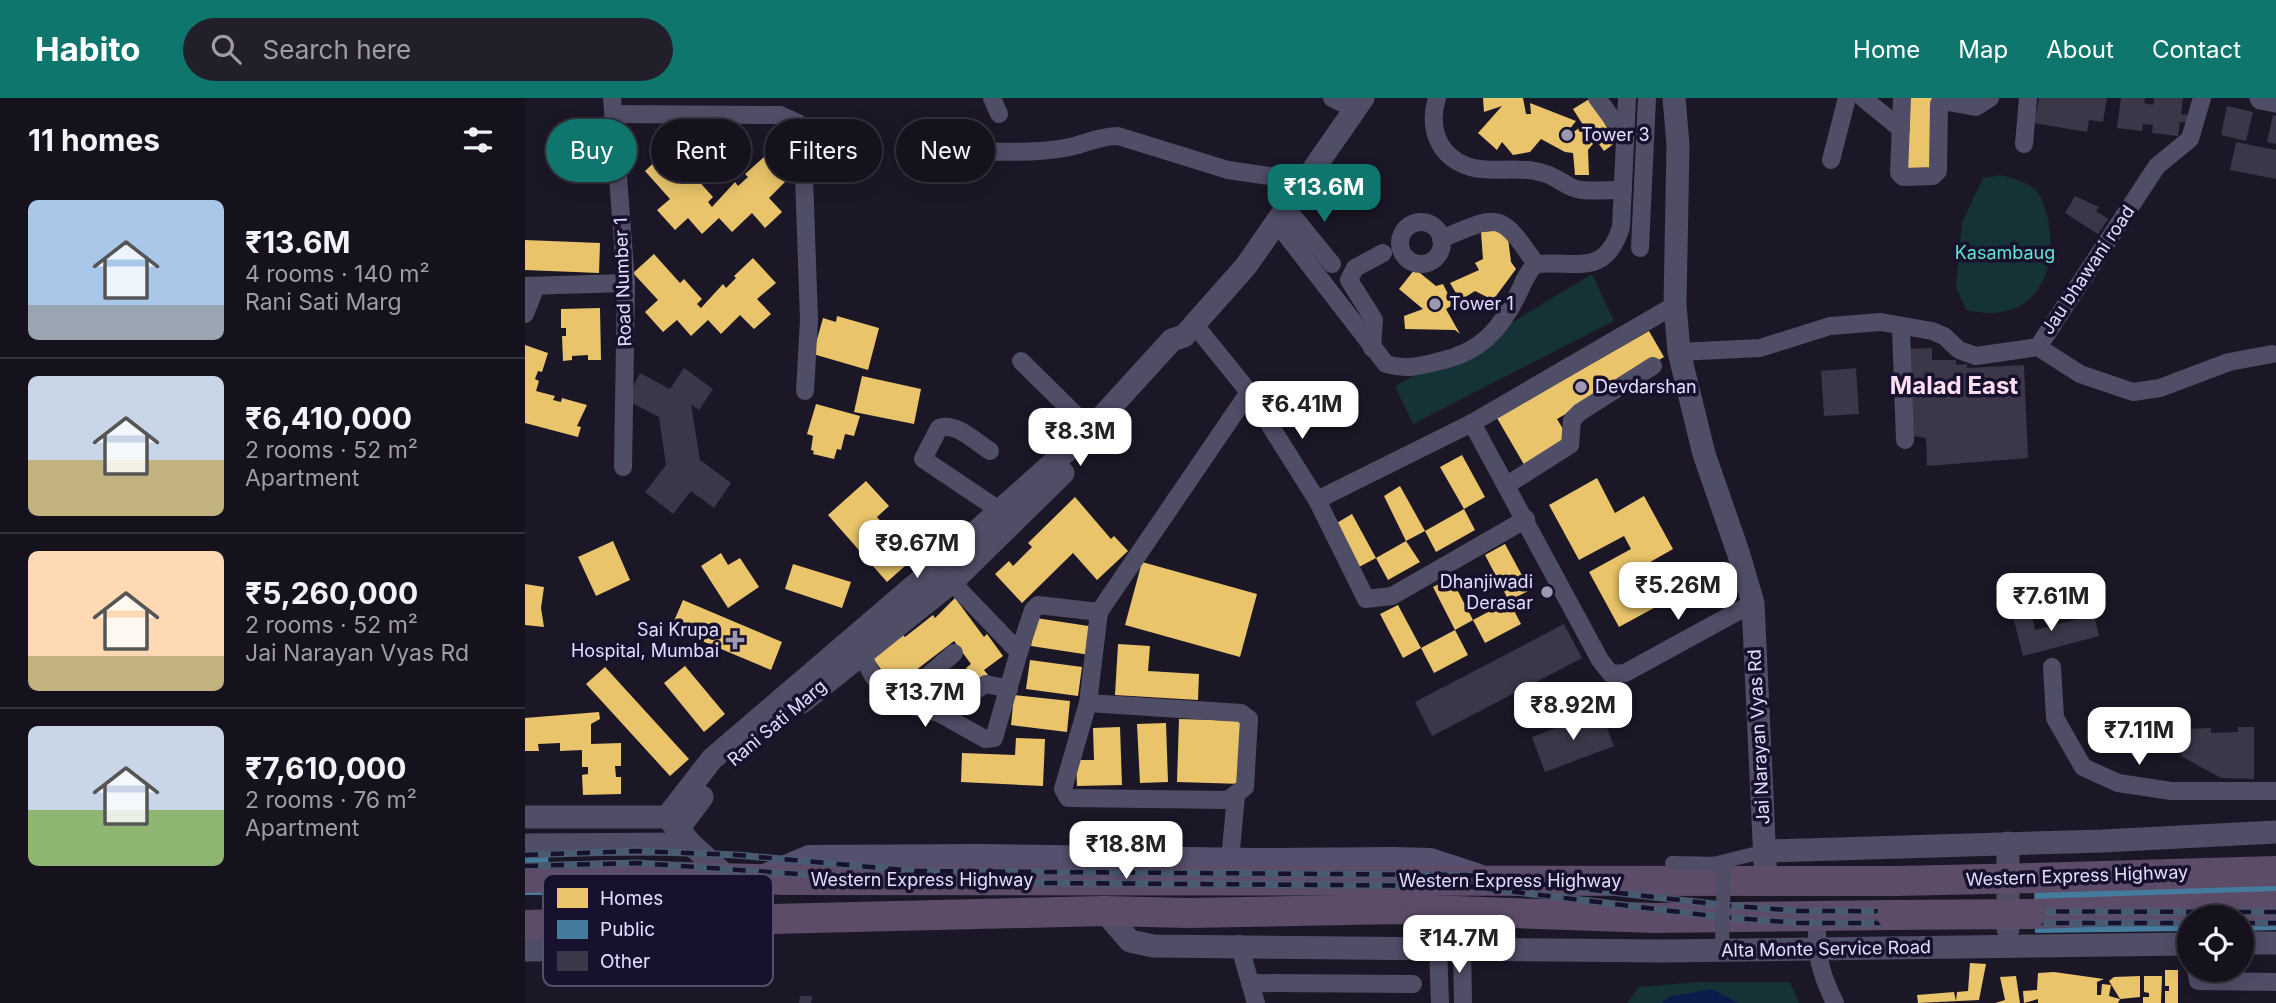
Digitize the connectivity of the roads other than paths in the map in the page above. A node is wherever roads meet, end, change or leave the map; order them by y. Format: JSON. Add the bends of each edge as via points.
{"nodes":[{"id":1,"x":1332,"y":98,"type":"edge"},
{"id":2,"x":1437,"y":98,"type":"edge"},
{"id":3,"x":1597,"y":98,"type":"edge"},
{"id":4,"x":1627,"y":98,"type":"edge"},
{"id":5,"x":1647,"y":98,"type":"edge"},
{"id":6,"x":1674,"y":98,"type":"edge"},
{"id":7,"x":1847,"y":98,"type":"edge"},
{"id":8,"x":1863,"y":98,"type":"edge"},
{"id":9,"x":1902,"y":98,"type":"edge"},
{"id":10,"x":1990,"y":98,"type":"edge"},
{"id":11,"x":2028,"y":98,"type":"edge"},
{"id":12,"x":2203,"y":98,"type":"edge"},
{"id":13,"x":2261,"y":98,"type":"edge"},
{"id":14,"x":2276,"y":101,"type":"edge"},
{"id":15,"x":1360,"y":104,"type":"edge"},
{"id":16,"x":613,"y":106,"type":"edge"},
{"id":17,"x":1901,"y":129,"type":"junction"},
{"id":18,"x":1625,"y":136,"type":"junction"},
{"id":19,"x":1646,"y":142,"type":"junction"},
{"id":20,"x":2024,"y":144,"type":"dead end"},
{"id":21,"x":1678,"y":145,"type":"junction"},
{"id":22,"x":995,"y":151,"type":"edge"},
{"id":23,"x":1831,"y":160,"type":"dead end"},
{"id":24,"x":1302,"y":186,"type":"junction"},
{"id":25,"x":1623,"y":190,"type":"junction"},
{"id":26,"x":1282,"y":216,"type":"junction"},
{"id":27,"x":1441,"y":239,"type":"dead end"},
{"id":28,"x":1640,"y":248,"type":"dead end"},
{"id":29,"x":1383,"y":253,"type":"dead end"},
{"id":30,"x":1332,"y":264,"type":"dead end"},
{"id":31,"x":1536,"y":264,"type":"junction"},
{"id":32,"x":626,"y":283,"type":"junction"},
{"id":33,"x":530,"y":286,"type":"edge"},
{"id":34,"x":1675,"y":305,"type":"junction"},
{"id":35,"x":525,"y":314,"type":"edge"},
{"id":36,"x":1901,"y":328,"type":"junction"},
{"id":37,"x":1189,"y":330,"type":"junction"},
{"id":38,"x":2038,"y":347,"type":"junction"},
{"id":39,"x":1372,"y":348,"type":"junction"},
{"id":40,"x":1679,"y":352,"type":"junction"},
{"id":41,"x":2273,"y":354,"type":"dead end"},
{"id":42,"x":1021,"y":361,"type":"dead end"},
{"id":43,"x":1653,"y":366,"type":"dead end"},
{"id":44,"x":805,"y":391,"type":"dead end"},
{"id":45,"x":1249,"y":392,"type":"junction"},
{"id":46,"x":1472,"y":424,"type":"junction"},
{"id":47,"x":1094,"y":434,"type":"junction"},
{"id":48,"x":1905,"y":440,"type":"dead end"},
{"id":49,"x":990,"y":451,"type":"dead end"},
{"id":50,"x":623,"y":467,"type":"dead end"},
{"id":51,"x":1507,"y":485,"type":"junction"},
{"id":52,"x":1317,"y":500,"type":"junction"},
{"id":53,"x":1007,"y":516,"type":"junction"},
{"id":54,"x":1526,"y":519,"type":"junction"},
{"id":55,"x":944,"y":574,"type":"junction"},
{"id":56,"x":1753,"y":603,"type":"junction"},
{"id":57,"x":1099,"y":611,"type":"junction"},
{"id":58,"x":856,"y":645,"type":"junction"},
{"id":59,"x":1019,"y":652,"type":"junction"},
{"id":60,"x":954,"y":653,"type":"dead end"},
{"id":61,"x":2052,"y":667,"type":"dead end"},
{"id":62,"x":1009,"y":689,"type":"junction"},
{"id":63,"x":898,"y":702,"type":"junction"},
{"id":64,"x":1087,"y":703,"type":"junction"},
{"id":65,"x":950,"y":705,"type":"dead end"},
{"id":66,"x":2276,"y":791,"type":"edge"},
{"id":67,"x":1236,"y":796,"type":"junction"},
{"id":68,"x":525,"y":817,"type":"edge"},
{"id":69,"x":679,"y":830,"type":"junction"},
{"id":70,"x":2276,"y":832,"type":"edge"},
{"id":71,"x":2008,"y":843,"type":"junction"},
{"id":72,"x":525,"y":845,"type":"edge"},
{"id":73,"x":1766,"y":851,"type":"junction"},
{"id":74,"x":1230,"y":860,"type":"junction"},
{"id":75,"x":1672,"y":863,"type":"dead end"},
{"id":76,"x":1712,"y":864,"type":"junction"},
{"id":77,"x":1286,"y":870,"type":"junction"},
{"id":78,"x":2276,"y":871,"type":"edge"},
{"id":79,"x":731,"y":874,"type":"edge"},
{"id":80,"x":750,"y":874,"type":"edge"},
{"id":81,"x":773,"y":877,"type":"edge"},
{"id":82,"x":525,"y":878,"type":"edge"},
{"id":83,"x":543,"y":878,"type":"edge"},
{"id":84,"x":1428,"y":880,"type":"junction"},
{"id":85,"x":1492,"y":880,"type":"junction"},
{"id":86,"x":1766,"y":883,"type":"junction"},
{"id":87,"x":2276,"y":906,"type":"edge"},
{"id":88,"x":1428,"y":909,"type":"junction"},
{"id":89,"x":1104,"y":911,"type":"junction"},
{"id":90,"x":1817,"y":917,"type":"junction"},
{"id":91,"x":773,"y":918,"type":"edge"},
{"id":92,"x":525,"y":925,"type":"edge"},
{"id":93,"x":543,"y":925,"type":"edge"},
{"id":94,"x":2254,"y":943,"type":"edge"},
{"id":95,"x":2276,"y":943,"type":"edge"},
{"id":96,"x":1239,"y":944,"type":"junction"},
{"id":97,"x":2177,"y":944,"type":"edge"},
{"id":98,"x":2008,"y":946,"type":"junction"},
{"id":99,"x":1438,"y":948,"type":"junction"},
{"id":100,"x":1462,"y":948,"type":"junction"},
{"id":101,"x":525,"y":950,"type":"edge"},
{"id":102,"x":543,"y":950,"type":"edge"},
{"id":103,"x":1763,"y":950,"type":"junction"},
{"id":104,"x":1816,"y":950,"type":"junction"},
{"id":105,"x":2254,"y":982,"type":"edge"},
{"id":106,"x":2276,"y":982,"type":"edge"},
{"id":107,"x":1250,"y":983,"type":"junction"},
{"id":108,"x":1413,"y":984,"type":"dead end"},
{"id":109,"x":1256,"y":1003,"type":"edge"},
{"id":110,"x":1440,"y":1003,"type":"edge"},
{"id":111,"x":1463,"y":1003,"type":"edge"},
{"id":112,"x":1835,"y":1003,"type":"edge"}],
"edges":[{"from":1,"to":15,"type":"street"},
{"from":2,"to":25,"type":"street","via":[[1433,113],[1436,138],[1456,160],[1471,167],[1519,168],[1552,175],[1578,189]]},
{"from":3,"to":18,"type":"street"},
{"from":4,"to":18,"type":"street"},
{"from":5,"to":19,"type":"street"},
{"from":6,"to":21,"type":"street","name":"Jai Narayan Vyas Rd"},
{"from":7,"to":23,"type":"street"},
{"from":8,"to":17,"type":"street"},
{"from":9,"to":17,"type":"street"},
{"from":10,"to":17,"type":"street","via":[[1976,107],[1940,104],[1938,172],[1933,176],[1903,177],[1899,173]]},
{"from":11,"to":20,"type":"street"},
{"from":12,"to":38,"type":"street","name":"Jau bhawani road","via":[[2190,139],[2157,166]]},
{"from":13,"to":14,"type":"street"},
{"from":15,"to":24,"type":"street","name":"Rani Sati Marg"},
{"from":16,"to":32,"type":"street","name":"Road Number 1"},
{"from":16,"to":44,"type":"street","via":[[780,115],[798,123],[803,147],[809,320]]},
{"from":18,"to":25,"type":"street"},
{"from":19,"to":21,"type":"street"},
{"from":19,"to":28,"type":"street"},
{"from":21,"to":34,"type":"street","name":"Jai Narayan Vyas Rd"},
{"from":22,"to":24,"type":"street","via":[[1071,147],[1100,136],[1118,136],[1228,170],[1284,178]]},
{"from":24,"to":26,"type":"street","name":"Rani Sati Marg"},
{"from":25,"to":31,"type":"street","via":[[1621,227],[1614,248],[1600,261]]},
{"from":26,"to":30,"type":"street"},
{"from":26,"to":37,"type":"street","name":"Rani Sati Marg","via":[[1246,266]]},
{"from":26,"to":39,"type":"street"},
{"from":27,"to":31,"type":"street","via":[[1478,222],[1504,223]]},
{"from":29,"to":39,"type":"street","via":[[1355,268],[1349,280],[1374,320]]},
{"from":31,"to":39,"type":"street","via":[[1482,345],[1458,357],[1404,369],[1386,364]]},
{"from":32,"to":33,"type":"street"},
{"from":32,"to":50,"type":"street","name":"Road Number 1"},
{"from":33,"to":35,"type":"street"},
{"from":34,"to":40,"type":"street","name":"Jai Narayan Vyas Rd"},
{"from":34,"to":46,"type":"street"},
{"from":36,"to":38,"type":"street","name":"Jau bhawani road","via":[[1932,331],[1976,356]]},
{"from":36,"to":40,"type":"street","name":"Jau bhawani road","via":[[1881,323],[1830,326],[1760,348]]},
{"from":36,"to":48,"type":"street"},
{"from":37,"to":45,"type":"street"},
{"from":37,"to":47,"type":"street","name":"Rani Sati Marg","via":[[1181,352]]},
{"from":38,"to":41,"type":"street","via":[[2080,374],[2133,392],[2160,388],[2229,362]]},
{"from":40,"to":56,"type":"street","name":"Jai Narayan Vyas Rd","via":[[1704,454]]},
{"from":42,"to":47,"type":"street"},
{"from":43,"to":51,"type":"street","via":[[1580,412],[1572,419],[1570,445]]},
{"from":45,"to":52,"type":"street"},
{"from":45,"to":57,"type":"street"},
{"from":46,"to":51,"type":"street"},
{"from":46,"to":52,"type":"street"},
{"from":47,"to":53,"type":"street","name":"Rani Sati Marg"},
{"from":49,"to":53,"type":"street","via":[[948,425],[939,428],[923,460]]},
{"from":51,"to":54,"type":"street"},
{"from":52,"to":54,"type":"street","via":[[1366,599],[1392,596]]},
{"from":53,"to":55,"type":"street","name":"Rani Sati Marg"},
{"from":54,"to":56,"type":"street","via":[[1611,674],[1625,674]]},
{"from":55,"to":58,"type":"street","name":"Rani Sati Marg"},
{"from":55,"to":59,"type":"street"},
{"from":56,"to":73,"type":"street","name":"Jai Narayan Vyas Rd"},
{"from":57,"to":59,"type":"street","via":[[1038,605]]},
{"from":57,"to":64,"type":"street"},
{"from":58,"to":63,"type":"street","via":[[873,676]]},
{"from":58,"to":69,"type":"street","name":"Rani Sati Marg","via":[[722,771]]},
{"from":59,"to":62,"type":"street"},
{"from":60,"to":63,"type":"street"},
{"from":61,"to":66,"type":"street","via":[[2055,718],[2083,767],[2118,783],[2171,791]]},
{"from":62,"to":63,"type":"street","via":[[994,738],[985,739],[939,713]]},
{"from":62,"to":65,"type":"street","via":[[986,684]]},
{"from":64,"to":67,"type":"street","via":[[1241,713],[1249,719],[1245,787]]},
{"from":64,"to":67,"type":"street","via":[[1063,789],[1068,798],[1228,800]]},
{"from":67,"to":74,"type":"street"},
{"from":68,"to":69,"type":"street"},
{"from":69,"to":72,"type":"street"},
{"from":69,"to":79,"type":"street"},
{"from":70,"to":71,"type":"street"},
{"from":71,"to":73,"type":"street"},
{"from":71,"to":98,"type":"street"},
{"from":73,"to":76,"type":"street"},
{"from":73,"to":86,"type":"street","name":"Jai Narayan Vyas Rd"},
{"from":74,"to":77,"type":"main road"},
{"from":74,"to":80,"type":"main road","via":[[809,857]]},
{"from":75,"to":76,"type":"street","bridge":true},
{"from":76,"to":103,"type":"street","bridge":true,"via":[[1724,864],[1722,947]]},
{"from":77,"to":81,"type":"highway","name":"Western Express Highway"},
{"from":77,"to":84,"type":"highway","name":"Western Express Highway"},
{"from":77,"to":85,"type":"main road","via":[[1430,860]]},
{"from":78,"to":86,"type":"highway","name":"Western Express Highway","bridge":true},
{"from":82,"to":83,"type":"highway","name":"Western Express Highway"},
{"from":84,"to":85,"type":"highway","name":"Western Express Highway"},
{"from":84,"to":88,"type":"highway"},
{"from":85,"to":86,"type":"highway","name":"Western Express Highway"},
{"from":87,"to":90,"type":"highway","name":"Western Express Highway","bridge":true},
{"from":88,"to":89,"type":"highway","name":"Western Express Highway"},
{"from":88,"to":90,"type":"highway","name":"Western Express Highway","via":[[1654,918]]},
{"from":89,"to":91,"type":"highway","name":"Western Express Highway"},
{"from":89,"to":96,"type":"street","name":"Alta Monte Service Road","via":[[1130,940],[1153,946]]},
{"from":90,"to":104,"type":"street"},
{"from":92,"to":93,"type":"highway","name":"Western Express Highway"},
{"from":94,"to":95,"type":"street"},
{"from":96,"to":99,"type":"street","name":"Alta Monte Service Road"},
{"from":96,"to":107,"type":"street"},
{"from":97,"to":98,"type":"street","name":"Alta Monte Service Road"},
{"from":98,"to":104,"type":"street","name":"Alta Monte Service Road"},
{"from":99,"to":100,"type":"street","name":"Alta Monte Service Road"},
{"from":99,"to":110,"type":"street"},
{"from":100,"to":103,"type":"street","name":"Alta Monte Service Road"},
{"from":100,"to":111,"type":"street"},
{"from":101,"to":102,"type":"street"},
{"from":103,"to":104,"type":"street","name":"Alta Monte Service Road"},
{"from":104,"to":112,"type":"street"},
{"from":105,"to":106,"type":"street"},
{"from":107,"to":108,"type":"street"},
{"from":107,"to":109,"type":"street"}]}
